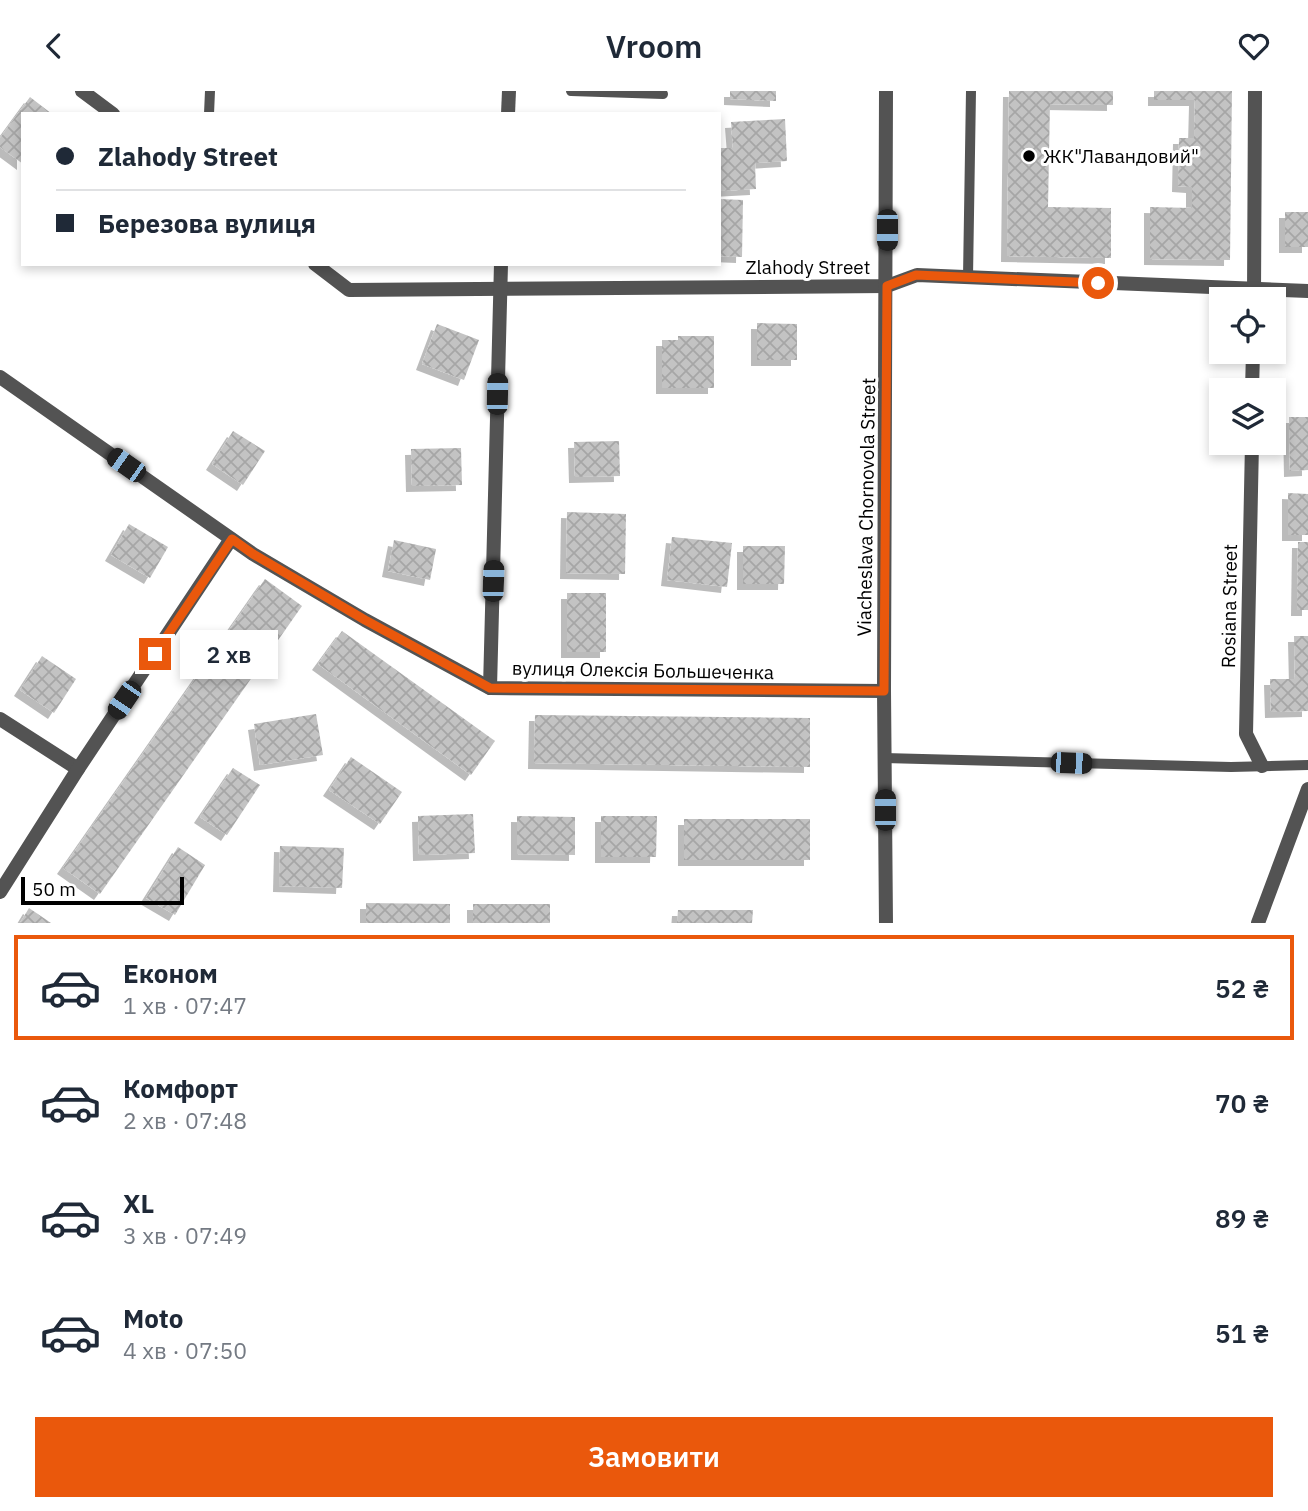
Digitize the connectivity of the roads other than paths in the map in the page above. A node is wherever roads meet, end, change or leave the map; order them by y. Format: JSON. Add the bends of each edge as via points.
{"nodes":[{"id":1,"x":82,"y":91,"type":"edge"},
{"id":2,"x":210,"y":91,"type":"edge"},
{"id":3,"x":509,"y":91,"type":"edge"},
{"id":4,"x":570,"y":91,"type":"edge"},
{"id":5,"x":887,"y":91,"type":"edge"},
{"id":6,"x":971,"y":91,"type":"edge"},
{"id":7,"x":1255,"y":91,"type":"edge"},
{"id":8,"x":663,"y":94,"type":"dead end"},
{"id":9,"x":110,"y":112,"type":"edge"},
{"id":10,"x":209,"y":112,"type":"edge"},
{"id":11,"x":508,"y":112,"type":"edge"},
{"id":12,"x":318,"y":266,"type":"edge"},
{"id":13,"x":501,"y":266,"type":"edge"},
{"id":14,"x":968,"y":277,"type":"junction"},
{"id":15,"x":887,"y":286,"type":"junction"},
{"id":16,"x":1254,"y":287,"type":"edge"},
{"id":17,"x":500,"y":288,"type":"junction"},
{"id":18,"x":1308,"y":291,"type":"edge"},
{"id":19,"x":1209,"y":292,"type":"edge"},
{"id":20,"x":1286,"y":293,"type":"edge"},
{"id":21,"x":0,"y":377,"type":"edge"},
{"id":22,"x":1251,"y":455,"type":"edge"},
{"id":23,"x":232,"y":539,"type":"junction"},
{"id":24,"x":490,"y":688,"type":"junction"},
{"id":25,"x":884,"y":691,"type":"junction"},
{"id":26,"x":0,"y":719,"type":"edge"},
{"id":27,"x":884,"y":758,"type":"junction"},
{"id":28,"x":1308,"y":765,"type":"edge"},
{"id":29,"x":1262,"y":767,"type":"junction"},
{"id":30,"x":78,"y":769,"type":"junction"},
{"id":31,"x":1308,"y":789,"type":"edge"},
{"id":32,"x":0,"y":892,"type":"edge"},
{"id":33,"x":886,"y":923,"type":"edge"},
{"id":34,"x":1258,"y":923,"type":"edge"}],
"edges":[{"from":1,"to":9,"type":"street"},
{"from":2,"to":10,"type":"lane"},
{"from":3,"to":11,"type":"street"},
{"from":4,"to":8,"type":"lane"},
{"from":5,"to":15,"type":"street","name":"Viacheslava Chornovola Street"},
{"from":6,"to":14,"type":"lane"},
{"from":7,"to":16,"type":"street"},
{"from":12,"to":17,"type":"street","name":"Zlahody Street","via":[[349,290]]},
{"from":13,"to":17,"type":"street"},
{"from":14,"to":15,"type":"street","name":"Zlahody Street","via":[[916,275]]},
{"from":14,"to":19,"type":"street","name":"Zlahody Street"},
{"from":15,"to":17,"type":"street","name":"Zlahody Street"},
{"from":15,"to":25,"type":"street","name":"Viacheslava Chornovola Street"},
{"from":17,"to":24,"type":"street"},
{"from":18,"to":20,"type":"street","name":"Zlahody Street"},
{"from":21,"to":23,"type":"street","name":"вулиця Олексія Большеченка"},
{"from":22,"to":29,"type":"street","name":"Rosiana Street","via":[[1246,734]]},
{"from":23,"to":24,"type":"street","name":"вулиця Олексія Большеченка","via":[[365,620]]},
{"from":23,"to":30,"type":"street"},
{"from":24,"to":25,"type":"street","name":"вулиця Олексія Большеченка"},
{"from":25,"to":27,"type":"street","name":"Viacheslava Chornovola Street"},
{"from":26,"to":30,"type":"street"},
{"from":27,"to":29,"type":"lane"},
{"from":27,"to":33,"type":"street","name":"Viacheslava Chornovola Street"},
{"from":28,"to":29,"type":"lane"},
{"from":30,"to":32,"type":"street"},
{"from":31,"to":34,"type":"street"}]}
